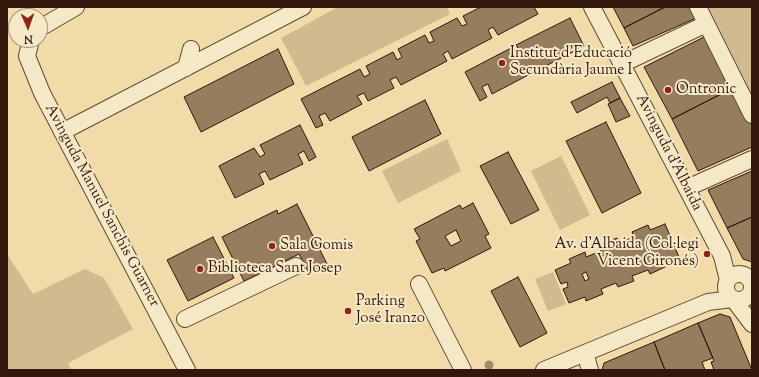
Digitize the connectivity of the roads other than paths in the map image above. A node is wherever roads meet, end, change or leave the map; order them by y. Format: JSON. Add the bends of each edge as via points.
{"nodes":[{"id":1,"x":76,"y":7,"type":"edge"},
{"id":2,"x":304,"y":7,"type":"edge"},
{"id":3,"x":592,"y":7,"type":"edge"},
{"id":4,"x":698,"y":7,"type":"edge"},
{"id":5,"x":285,"y":12,"type":"edge"},
{"id":6,"x":48,"y":23,"type":"edge"},
{"id":7,"x":706,"y":24,"type":"junction"},
{"id":8,"x":27,"y":48,"type":"edge"},
{"id":9,"x":191,"y":49,"type":"dead end"},
{"id":10,"x":622,"y":64,"type":"junction"},
{"id":11,"x":186,"y":68,"type":"junction"},
{"id":12,"x":752,"y":115,"type":"edge"},
{"id":13,"x":62,"y":132,"type":"junction"},
{"id":14,"x":752,"y":159,"type":"edge"},
{"id":15,"x":686,"y":188,"type":"junction"},
{"id":16,"x":296,"y":266,"type":"dead end"},
{"id":17,"x":419,"y":284,"type":"dead end"},
{"id":18,"x":741,"y":287,"type":"edge"},
{"id":19,"x":185,"y":319,"type":"dead end"},
{"id":20,"x":751,"y":322,"type":"edge"},
{"id":21,"x":585,"y":353,"type":"junction"},
{"id":22,"x":187,"y":370,"type":"edge"},
{"id":23,"x":463,"y":370,"type":"edge"},
{"id":24,"x":544,"y":370,"type":"edge"},
{"id":25,"x":590,"y":370,"type":"edge"}],
"edges":[{"from":1,"to":6,"type":"street"},
{"from":2,"to":5,"type":"street"},
{"from":3,"to":10,"type":"street","name":"Avinguda d'Albaida"},
{"from":4,"to":7,"type":"street"},
{"from":5,"to":11,"type":"street"},
{"from":7,"to":10,"type":"street"},
{"from":7,"to":12,"type":"street"},
{"from":8,"to":13,"type":"street","name":"Avinguda Manuel Sanchis Guarner","via":[[30,65]]},
{"from":9,"to":11,"type":"street"},
{"from":10,"to":15,"type":"street","name":"Avinguda d'Albaida"},
{"from":11,"to":13,"type":"street","via":[[101,104]]},
{"from":13,"to":22,"type":"street","name":"Avinguda Manuel Sanchis Guarner"},
{"from":14,"to":15,"type":"street"},
{"from":15,"to":18,"type":"street","name":"Avinguda d'Albaida"},
{"from":16,"to":19,"type":"street"},
{"from":17,"to":23,"type":"street"},
{"from":18,"to":20,"type":"street","name":"Avinguda d'Albaida"},
{"from":18,"to":21,"type":"street"},
{"from":21,"to":24,"type":"street"},
{"from":21,"to":25,"type":"street"}]}
